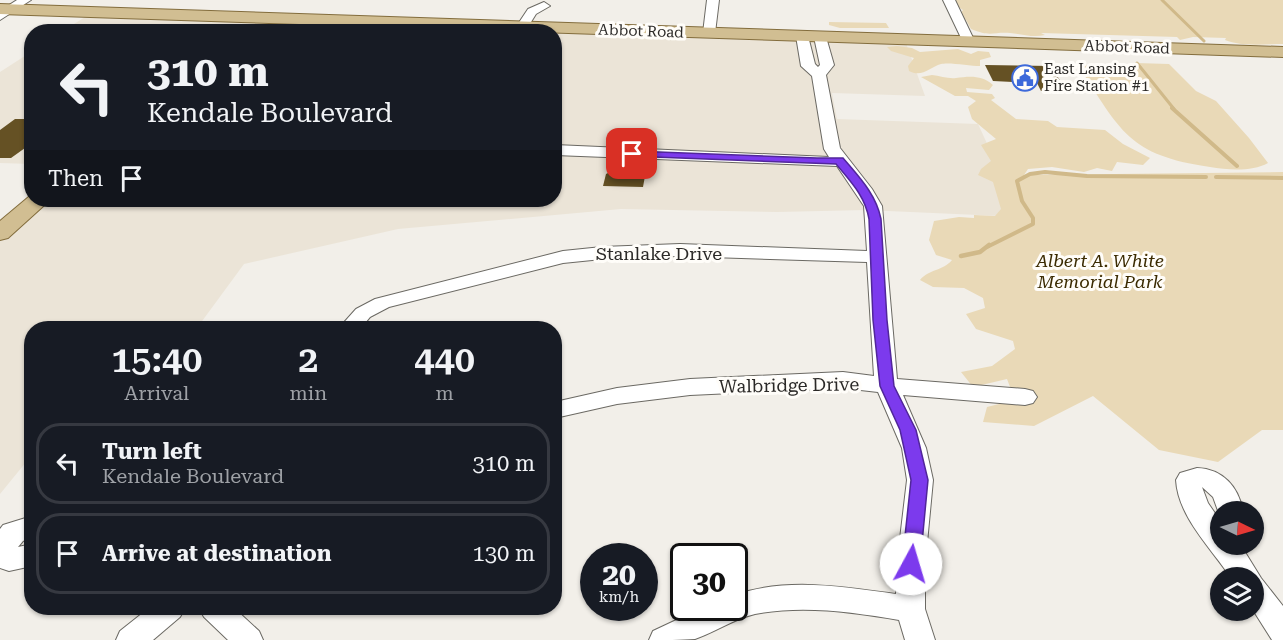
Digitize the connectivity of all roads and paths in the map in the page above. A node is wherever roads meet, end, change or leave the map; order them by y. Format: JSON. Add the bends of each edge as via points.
{"nodes":[{"id":1,"x":25,"y":0,"type":"edge"},
{"id":2,"x":271,"y":0,"type":"edge"},
{"id":3,"x":713,"y":0,"type":"edge"},
{"id":4,"x":950,"y":0,"type":"edge"},
{"id":5,"x":545,"y":3,"type":"edge"},
{"id":6,"x":3,"y":12,"type":"edge"},
{"id":7,"x":249,"y":18,"type":"junction"},
{"id":8,"x":243,"y":24,"type":"edge"},
{"id":9,"x":431,"y":24,"type":"edge"},
{"id":10,"x":524,"y":24,"type":"edge"},
{"id":11,"x":543,"y":24,"type":"edge"},
{"id":12,"x":562,"y":29,"type":"edge"},
{"id":13,"x":709,"y":33,"type":"junction"},
{"id":14,"x":802,"y":36,"type":"junction"},
{"id":15,"x":820,"y":37,"type":"junction"},
{"id":16,"x":969,"y":42,"type":"junction"},
{"id":17,"x":1283,"y":52,"type":"edge"},
{"id":18,"x":819,"y":75,"type":"junction"},
{"id":19,"x":562,"y":150,"type":"edge"},
{"id":20,"x":839,"y":160,"type":"junction"},
{"id":21,"x":30,"y":207,"type":"edge"},
{"id":22,"x":2,"y":229,"type":"edge"},
{"id":23,"x":876,"y":257,"type":"junction"},
{"id":24,"x":356,"y":321,"type":"edge"},
{"id":25,"x":887,"y":386,"type":"junction"},
{"id":26,"x":1025,"y":397,"type":"dead end"},
{"id":27,"x":562,"y":408,"type":"edge"},
{"id":28,"x":1228,"y":501,"type":"edge"},
{"id":29,"x":1210,"y":521,"type":"edge"},
{"id":30,"x":24,"y":529,"type":"edge"},
{"id":31,"x":0,"y":549,"type":"edge"},
{"id":32,"x":0,"y":554,"type":"edge"},
{"id":33,"x":24,"y":557,"type":"edge"},
{"id":34,"x":1264,"y":603,"type":"edge"},
{"id":35,"x":910,"y":609,"type":"junction"},
{"id":36,"x":161,"y":615,"type":"edge"},
{"id":37,"x":221,"y":615,"type":"edge"},
{"id":38,"x":1283,"y":631,"type":"edge"},
{"id":39,"x":131,"y":640,"type":"edge"},
{"id":40,"x":248,"y":640,"type":"edge"},
{"id":41,"x":664,"y":640,"type":"edge"},
{"id":42,"x":920,"y":640,"type":"edge"}],
"edges":[{"from":1,"to":6,"type":"street"},
{"from":2,"to":7,"type":"main road"},
{"from":3,"to":13,"type":"street"},
{"from":4,"to":16,"type":"street"},
{"from":5,"to":10,"type":"street"},
{"from":5,"to":11,"type":"street","via":[[548,13]]},
{"from":6,"to":7,"type":"main road","name":"Abbot Road"},
{"from":7,"to":8,"type":"main road"},
{"from":7,"to":9,"type":"main road","name":"Abbot Road"},
{"from":12,"to":13,"type":"main road","name":"Abbot Road"},
{"from":13,"to":14,"type":"main road","name":"Abbot Road"},
{"from":14,"to":15,"type":"main road","name":"Abbot Road"},
{"from":14,"to":18,"type":"street","via":[[808,66]]},
{"from":15,"to":16,"type":"main road","name":"Abbot Road"},
{"from":15,"to":18,"type":"street","via":[[827,65]]},
{"from":16,"to":17,"type":"main road","name":"Abbot Road"},
{"from":18,"to":20,"type":"street","via":[[832,149]]},
{"from":19,"to":20,"type":"street"},
{"from":20,"to":23,"type":"street","via":[[873,206]]},
{"from":21,"to":22,"type":"main road"},
{"from":23,"to":24,"type":"street","name":"Stanlake Drive","via":[[654,250],[583,254],[382,303]]},
{"from":23,"to":25,"type":"street"},
{"from":25,"to":26,"type":"street","name":"Walbridge Drive"},
{"from":25,"to":27,"type":"street","name":"Walbridge Drive","via":[[843,380],[690,387],[617,396]]},
{"from":25,"to":35,"type":"street","via":[[908,430],[920,480]]},
{"from":28,"to":29,"type":"street","via":[[1211,480],[1189,480],[1192,495]]},
{"from":30,"to":31,"type":"street","via":[[13,533]]},
{"from":32,"to":33,"type":"street","via":[[9,560]]},
{"from":34,"to":38,"type":"street"},
{"from":35,"to":41,"type":"street","via":[[807,597],[765,600],[729,610]]},
{"from":35,"to":42,"type":"street"},
{"from":36,"to":39,"type":"street"},
{"from":37,"to":40,"type":"street"}]}
